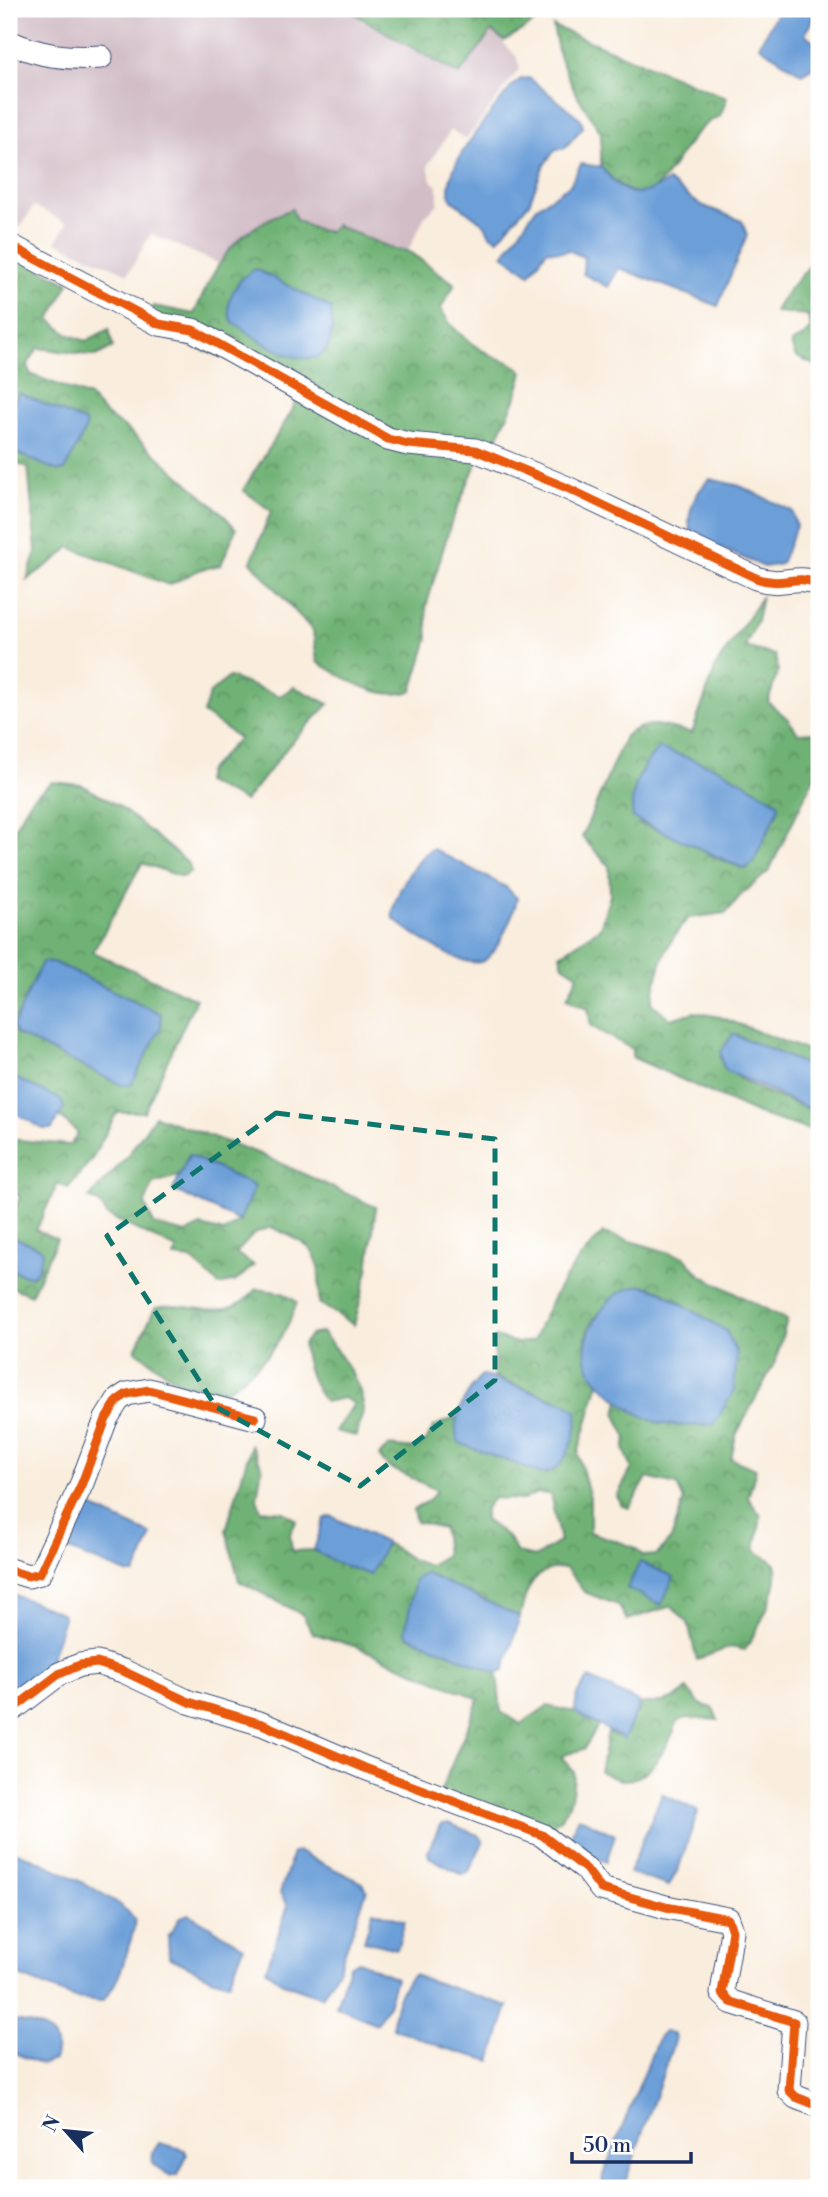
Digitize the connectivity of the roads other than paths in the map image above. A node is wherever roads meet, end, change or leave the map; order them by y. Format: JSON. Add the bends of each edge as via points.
{"nodes":[{"id":1,"x":9,"y":42,"type":"edge"},
{"id":2,"x":101,"y":57,"type":"dead end"},
{"id":3,"x":9,"y":245,"type":"edge"},
{"id":4,"x":819,"y":584,"type":"edge"},
{"id":5,"x":255,"y":1418,"type":"dead end"},
{"id":6,"x":9,"y":1570,"type":"edge"},
{"id":7,"x":9,"y":1712,"type":"edge"},
{"id":8,"x":819,"y":2106,"type":"edge"}],
"edges":[{"from":1,"to":2,"type":"street","via":[[70,59]]},
{"from":3,"to":4,"type":"street","via":[[159,324],[193,330],[388,439],[475,450],[565,487],[756,578],[770,583],[799,579]]},
{"from":5,"to":6,"type":"street","via":[[149,1390],[127,1394],[106,1419],[40,1573],[28,1576]]},
{"from":7,"to":8,"type":"street","via":[[59,1674],[97,1663],[542,1835],[586,1869],[601,1889],[727,1919],[733,1931],[722,1993],[731,2001],[794,2022],[789,2090]]}]}
